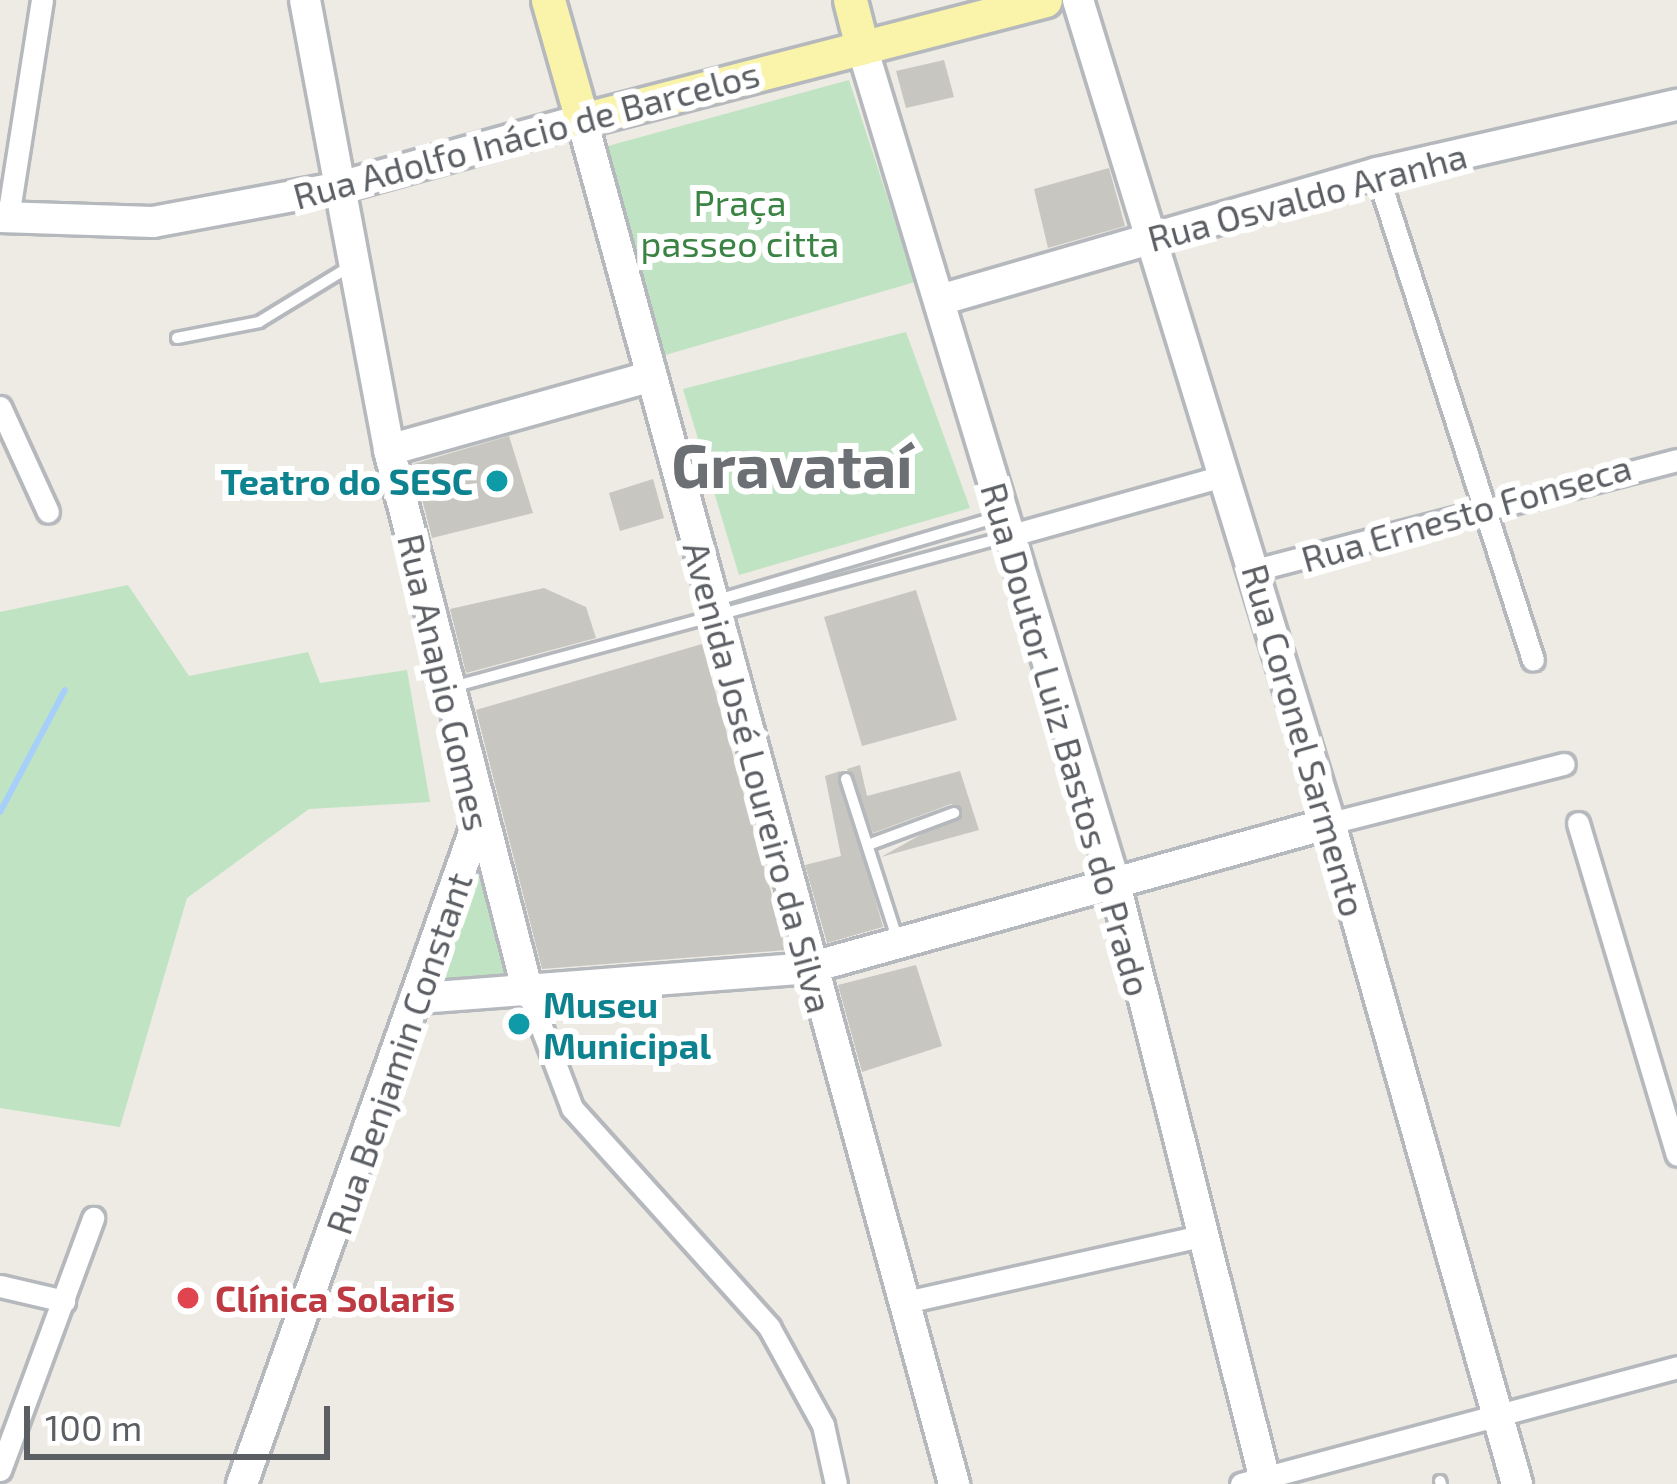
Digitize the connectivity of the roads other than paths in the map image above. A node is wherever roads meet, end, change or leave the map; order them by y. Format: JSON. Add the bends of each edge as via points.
{"nodes":[{"id":1,"x":42,"y":0,"type":"edge"},
{"id":2,"x":305,"y":0,"type":"edge"},
{"id":3,"x":548,"y":0,"type":"edge"},
{"id":4,"x":850,"y":0,"type":"edge"},
{"id":5,"x":1045,"y":0,"type":"edge"},
{"id":6,"x":1078,"y":0,"type":"edge"},
{"id":7,"x":862,"y":46,"type":"junction"},
{"id":8,"x":1677,"y":105,"type":"edge"},
{"id":9,"x":582,"y":120,"type":"junction"},
{"id":10,"x":1377,"y":173,"type":"junction"},
{"id":11,"x":336,"y":188,"type":"junction"},
{"id":12,"x":4,"y":217,"type":"edge"},
{"id":13,"x":1145,"y":239,"type":"junction"},
{"id":14,"x":351,"y":265,"type":"junction"},
{"id":15,"x":940,"y":300,"type":"junction"},
{"id":16,"x":178,"y":338,"type":"dead end"},
{"id":17,"x":649,"y":377,"type":"junction"},
{"id":18,"x":0,"y":407,"type":"edge"},
{"id":19,"x":389,"y":450,"type":"junction"},
{"id":20,"x":1677,"y":460,"type":"edge"},
{"id":21,"x":1226,"y":475,"type":"junction"},
{"id":22,"x":1481,"y":508,"type":"junction"},
{"id":23,"x":48,"y":512,"type":"dead end"},
{"id":24,"x":1005,"y":526,"type":"junction"},
{"id":25,"x":1255,"y":570,"type":"junction"},
{"id":26,"x":713,"y":610,"type":"junction"},
{"id":27,"x":1533,"y":660,"type":"dead end"},
{"id":28,"x":450,"y":688,"type":"junction"},
{"id":29,"x":1564,"y":764,"type":"dead end"},
{"id":30,"x":847,"y":779,"type":"dead end"},
{"id":31,"x":954,"y":813,"type":"dead end"},
{"id":32,"x":1330,"y":823,"type":"junction"},
{"id":33,"x":1578,"y":823,"type":"dead end"},
{"id":34,"x":477,"y":824,"type":"junction"},
{"id":35,"x":868,"y":844,"type":"junction"},
{"id":36,"x":1116,"y":888,"type":"junction"},
{"id":37,"x":899,"y":945,"type":"junction"},
{"id":38,"x":809,"y":968,"type":"junction"},
{"id":39,"x":528,"y":992,"type":"junction"},
{"id":40,"x":421,"y":998,"type":"junction"},
{"id":41,"x":1677,"y":1156,"type":"edge"},
{"id":42,"x":93,"y":1219,"type":"dead end"},
{"id":43,"x":1202,"y":1236,"type":"junction"},
{"id":44,"x":0,"y":1286,"type":"edge"},
{"id":45,"x":64,"y":1301,"type":"junction"},
{"id":46,"x":906,"y":1302,"type":"junction"},
{"id":47,"x":1677,"y":1367,"type":"edge"},
{"id":48,"x":1496,"y":1416,"type":"junction"},
{"id":49,"x":0,"y":1470,"type":"edge"},
{"id":50,"x":1257,"y":1482,"type":"edge"},
{"id":51,"x":242,"y":1484,"type":"edge"},
{"id":52,"x":836,"y":1484,"type":"edge"},
{"id":53,"x":954,"y":1484,"type":"edge"},
{"id":54,"x":1516,"y":1484,"type":"edge"}],
"edges":[{"from":1,"to":12,"type":"street"},
{"from":2,"to":11,"type":"street","name":"Rua Anapio Gomes"},
{"from":3,"to":9,"type":"main road","name":"Avenida José Loureiro da Silva"},
{"from":4,"to":7,"type":"main road","name":"Rua Doutor Luiz Bastos do Prado"},
{"from":5,"to":7,"type":"main road","name":"Rua Adolfo Inácio de Barcelos"},
{"from":6,"to":13,"type":"street","name":"Rua Coronel Sarmento"},
{"from":7,"to":9,"type":"main road","name":"Rua Adolfo Inácio de Barcelos"},
{"from":7,"to":15,"type":"street","name":"Rua Doutor Luiz Bastos do Prado"},
{"from":8,"to":10,"type":"street","name":"Rua Osvaldo Aranha"},
{"from":9,"to":11,"type":"street","name":"Rua Adolfo Inácio de Barcelos"},
{"from":9,"to":17,"type":"street","name":"Avenida José Loureiro da Silva"},
{"from":10,"to":13,"type":"street","name":"Rua Osvaldo Aranha"},
{"from":10,"to":22,"type":"street"},
{"from":11,"to":12,"type":"street","name":"Rua Adolfo Inácio de Barcelos","via":[[153,222]]},
{"from":11,"to":14,"type":"street","name":"Rua Anapio Gomes"},
{"from":13,"to":15,"type":"street","name":"Rua Osvaldo Aranha"},
{"from":13,"to":21,"type":"street","name":"Rua Coronel Sarmento"},
{"from":14,"to":16,"type":"lane","via":[[259,322]]},
{"from":14,"to":19,"type":"street","name":"Rua Anapio Gomes"},
{"from":15,"to":24,"type":"street","name":"Rua Doutor Luiz Bastos do Prado"},
{"from":17,"to":19,"type":"street"},
{"from":17,"to":26,"type":"street","name":"Avenida José Loureiro da Silva"},
{"from":18,"to":23,"type":"street"},
{"from":19,"to":28,"type":"street","name":"Rua Anapio Gomes"},
{"from":20,"to":22,"type":"street","name":"Rua Ernesto Fonseca"},
{"from":21,"to":24,"type":"street"},
{"from":21,"to":25,"type":"street","name":"Rua Coronel Sarmento"},
{"from":22,"to":25,"type":"street","name":"Rua Ernesto Fonseca"},
{"from":22,"to":27,"type":"street"},
{"from":24,"to":26,"type":"lane"},
{"from":24,"to":26,"type":"lane"},
{"from":24,"to":36,"type":"street","name":"Rua Doutor Luiz Bastos do Prado"},
{"from":25,"to":32,"type":"street","name":"Rua Coronel Sarmento"},
{"from":26,"to":28,"type":"lane"},
{"from":26,"to":38,"type":"street","name":"Avenida José Loureiro da Silva"},
{"from":28,"to":34,"type":"street","name":"Rua Anapio Gomes"},
{"from":29,"to":32,"type":"street"},
{"from":30,"to":35,"type":"lane"},
{"from":31,"to":35,"type":"lane"},
{"from":32,"to":36,"type":"street"},
{"from":32,"to":48,"type":"street","name":"Rua Coronel Sarmento"},
{"from":33,"to":41,"type":"street"},
{"from":34,"to":39,"type":"street","name":"Rua Anapio Gomes"},
{"from":34,"to":40,"type":"street","name":"Rua Benjamin Constant"},
{"from":35,"to":37,"type":"lane"},
{"from":36,"to":37,"type":"street"},
{"from":36,"to":43,"type":"street","name":"Rua Doutor Luiz Bastos do Prado"},
{"from":37,"to":38,"type":"street"},
{"from":38,"to":39,"type":"street"},
{"from":38,"to":46,"type":"street","name":"Avenida José Loureiro da Silva"},
{"from":39,"to":40,"type":"street"},
{"from":39,"to":52,"type":"street","name":"Rua Anapio Gomes","via":[[572,1108],[769,1327],[823,1425]]},
{"from":40,"to":51,"type":"street","name":"Rua Benjamin Constant"},
{"from":42,"to":45,"type":"street"},
{"from":43,"to":46,"type":"street"},
{"from":43,"to":50,"type":"street","name":"Rua Doutor Luiz Bastos do Prado"},
{"from":44,"to":45,"type":"street"},
{"from":45,"to":49,"type":"street"},
{"from":46,"to":53,"type":"street","name":"Avenida José Loureiro da Silva"},
{"from":47,"to":48,"type":"street"},
{"from":48,"to":50,"type":"street"},
{"from":48,"to":54,"type":"street","name":"Rua Coronel Sarmento"}]}
